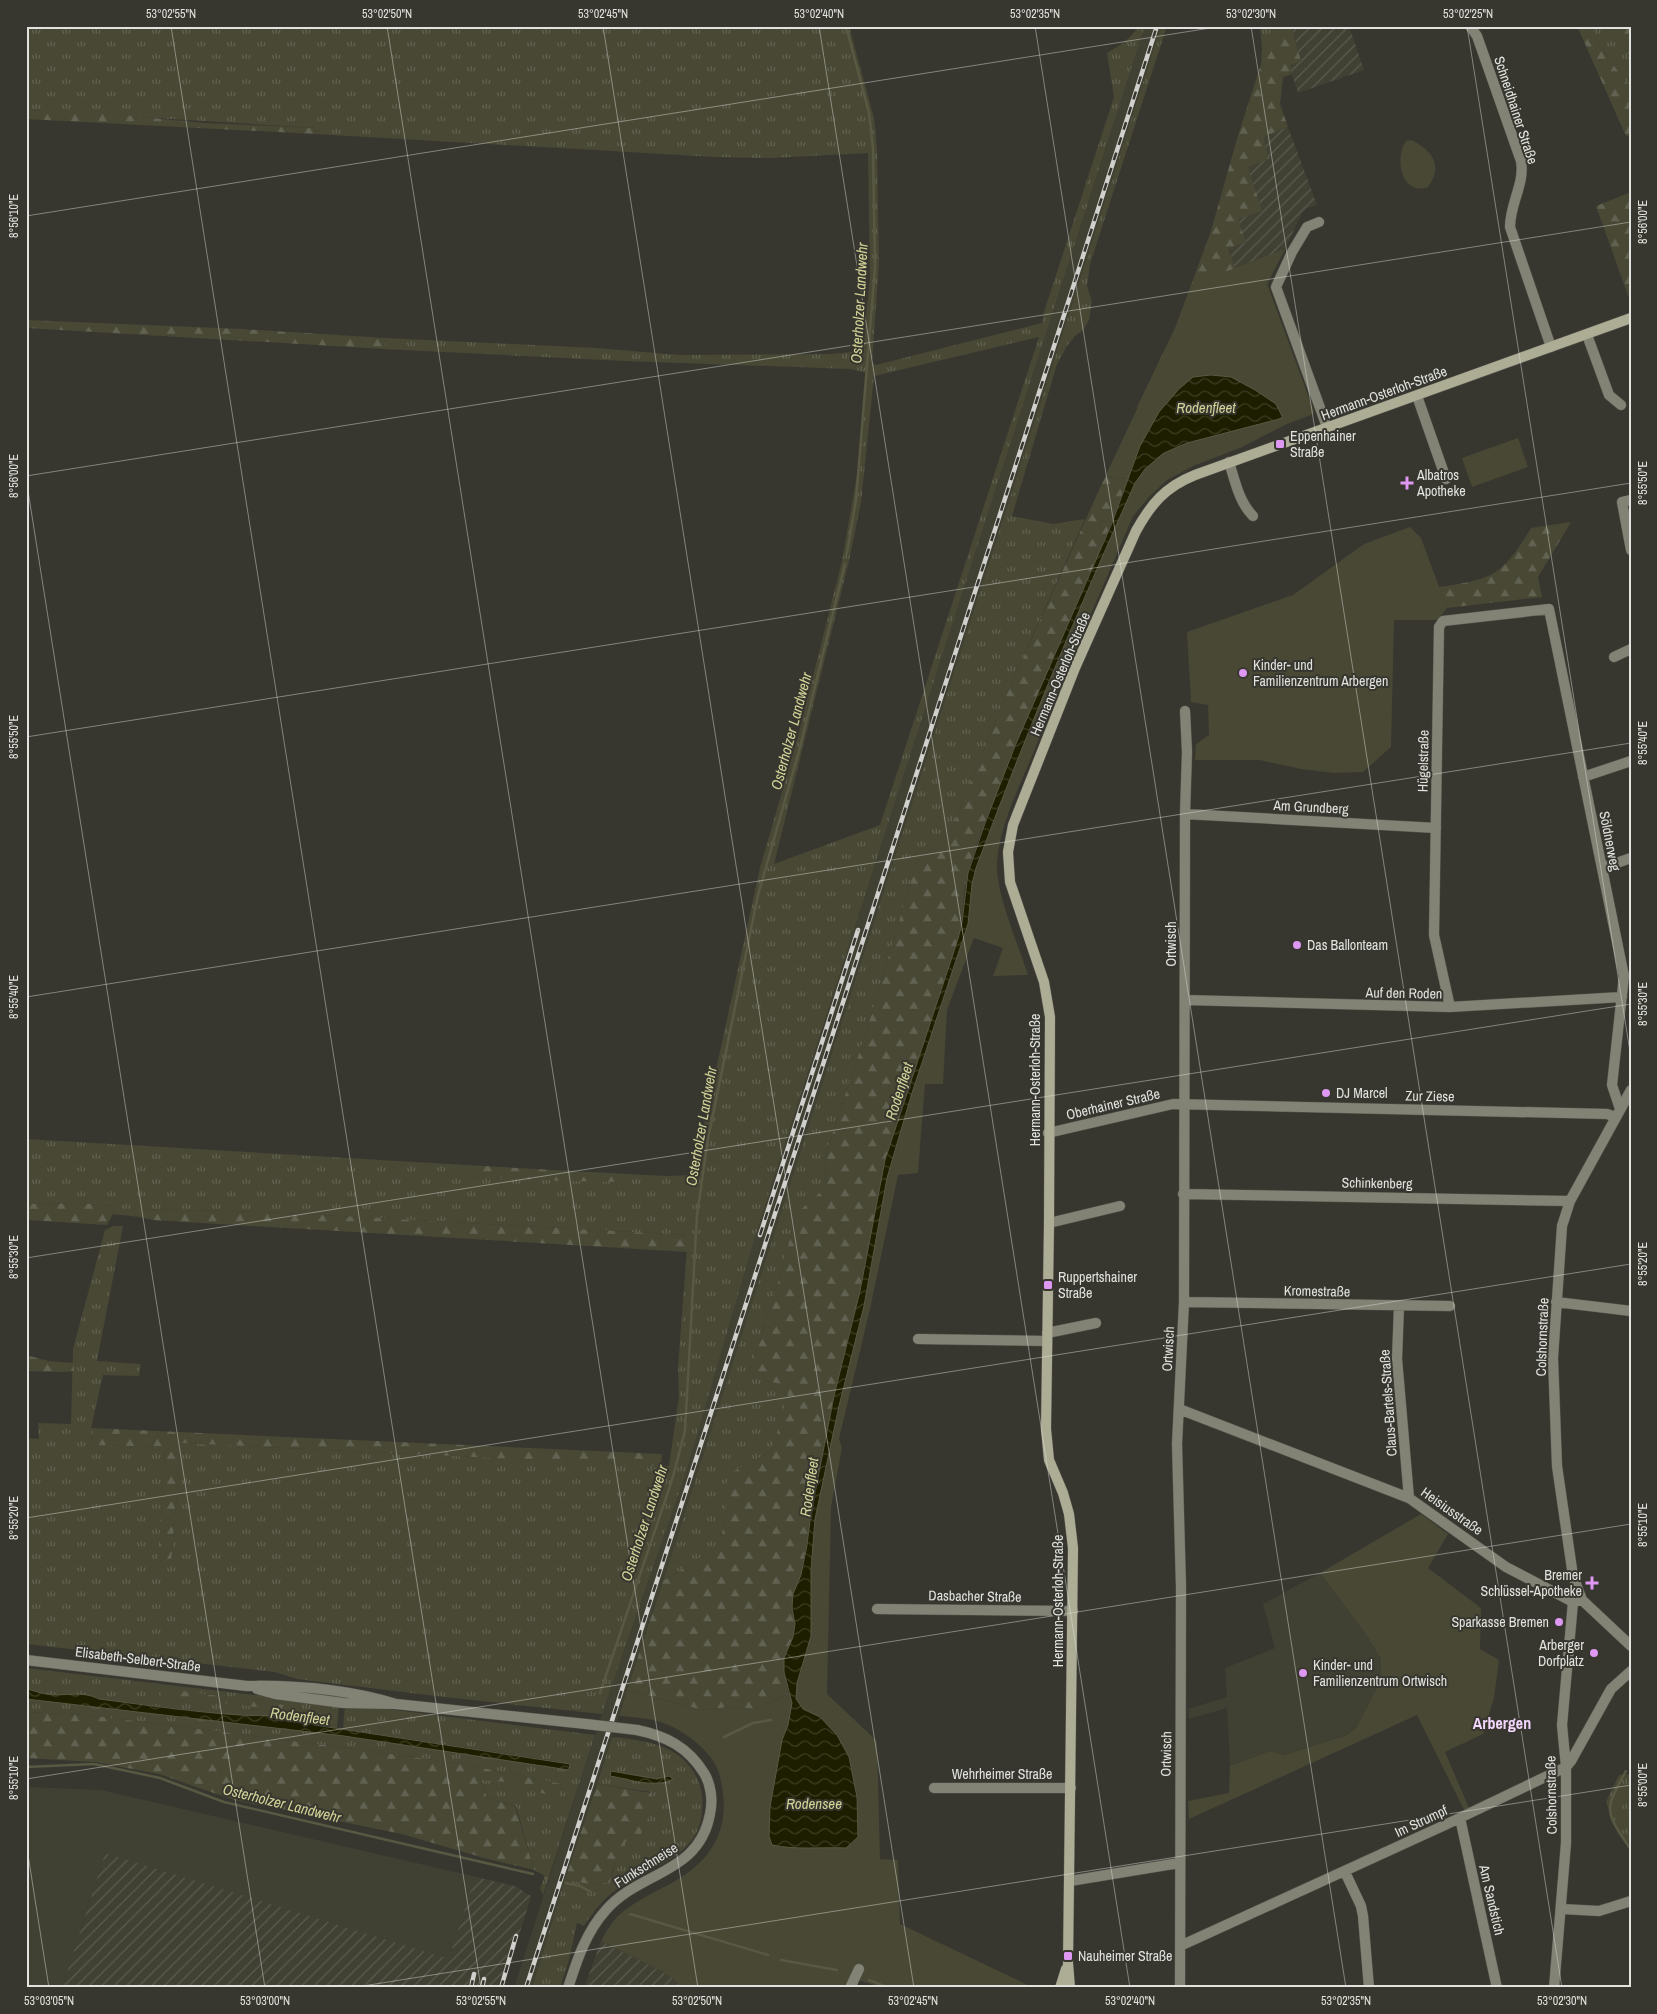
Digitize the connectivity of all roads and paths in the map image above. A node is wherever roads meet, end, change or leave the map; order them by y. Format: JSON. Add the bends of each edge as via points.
{"nodes":[{"id":1,"x":1470,"y":26,"type":"edge"},
{"id":2,"x":1319,"y":222,"type":"dead end"},
{"id":3,"x":1631,"y":318,"type":"edge"},
{"id":4,"x":1587,"y":335,"type":"junction"},
{"id":5,"x":1550,"y":348,"type":"junction"},
{"id":6,"x":1417,"y":396,"type":"junction"},
{"id":7,"x":1621,"y":405,"type":"dead end"},
{"id":8,"x":1327,"y":427,"type":"junction"},
{"id":9,"x":1229,"y":462,"type":"junction"},
{"id":10,"x":1446,"y":479,"type":"dead end"},
{"id":11,"x":1627,"y":501,"type":"edge"},
{"id":12,"x":1253,"y":516,"type":"dead end"},
{"id":13,"x":1631,"y":550,"type":"edge"},
{"id":14,"x":1549,"y":609,"type":"joint"},
{"id":15,"x":1631,"y":649,"type":"edge"},
{"id":16,"x":1614,"y":656,"type":"dead end"},
{"id":17,"x":1185,"y":711,"type":"dead end"},
{"id":18,"x":1631,"y":761,"type":"edge"},
{"id":19,"x":1583,"y":777,"type":"junction"},
{"id":20,"x":1185,"y":814,"type":"junction"},
{"id":21,"x":1436,"y":828,"type":"junction"},
{"id":22,"x":1631,"y":858,"type":"edge"},
{"id":23,"x":1602,"y":868,"type":"junction"},
{"id":24,"x":1622,"y":997,"type":"junction"},
{"id":25,"x":1185,"y":1000,"type":"junction"},
{"id":26,"x":1450,"y":1008,"type":"junction"},
{"id":27,"x":1631,"y":1090,"type":"edge"},
{"id":28,"x":1184,"y":1104,"type":"junction"},
{"id":29,"x":1618,"y":1113,"type":"junction"},
{"id":30,"x":1048,"y":1133,"type":"junction"},
{"id":31,"x":1183,"y":1194,"type":"junction"},
{"id":32,"x":1570,"y":1201,"type":"junction"},
{"id":33,"x":1120,"y":1206,"type":"dead end"},
{"id":34,"x":1050,"y":1223,"type":"junction"},
{"id":35,"x":1184,"y":1302,"type":"junction"},
{"id":36,"x":1556,"y":1302,"type":"junction"},
{"id":37,"x":1399,"y":1306,"type":"junction"},
{"id":38,"x":1450,"y":1306,"type":"dead end"},
{"id":39,"x":1631,"y":1311,"type":"edge"},
{"id":40,"x":1096,"y":1323,"type":"dead end"},
{"id":41,"x":1047,"y":1337,"type":"junction"},
{"id":42,"x":918,"y":1339,"type":"dead end"},
{"id":43,"x":1179,"y":1409,"type":"junction"},
{"id":44,"x":1410,"y":1498,"type":"junction"},
{"id":45,"x":1577,"y":1601,"type":"junction"},
{"id":46,"x":877,"y":1609,"type":"dead end"},
{"id":47,"x":1073,"y":1611,"type":"junction"},
{"id":48,"x":1631,"y":1646,"type":"edge"},
{"id":49,"x":26,"y":1660,"type":"edge"},
{"id":50,"x":1631,"y":1671,"type":"edge"},
{"id":51,"x":586,"y":1724,"type":"joint"},
{"id":52,"x":1566,"y":1767,"type":"junction"},
{"id":53,"x":934,"y":1788,"type":"dead end"},
{"id":54,"x":1071,"y":1788,"type":"junction"},
{"id":55,"x":1460,"y":1818,"type":"junction"},
{"id":56,"x":1179,"y":1863,"type":"junction"},
{"id":57,"x":1344,"y":1872,"type":"junction"},
{"id":58,"x":1070,"y":1881,"type":"junction"},
{"id":59,"x":1631,"y":1901,"type":"edge"},
{"id":60,"x":1562,"y":1909,"type":"junction"},
{"id":61,"x":1180,"y":1946,"type":"junction"},
{"id":62,"x":1068,"y":1963,"type":"junction"},
{"id":63,"x":859,"y":1969,"type":"dead end"},
{"id":64,"x":568,"y":1988,"type":"edge"},
{"id":65,"x":850,"y":1988,"type":"edge"},
{"id":66,"x":1060,"y":1988,"type":"edge"},
{"id":67,"x":1070,"y":1988,"type":"edge"},
{"id":68,"x":1180,"y":1988,"type":"edge"},
{"id":69,"x":1369,"y":1988,"type":"edge"},
{"id":70,"x":1497,"y":1988,"type":"edge"},
{"id":71,"x":1554,"y":1988,"type":"edge"}],
"edges":[{"from":1,"to":5,"type":"street","name":"Schneidhainer Straße","via":[[1477,36],[1522,161],[1523,175],[1512,206],[1510,227]]},
{"from":2,"to":8,"type":"street","via":[[1307,227],[1276,286]]},
{"from":3,"to":4,"type":"street","name":"Hermann-Osterloh-Straße"},
{"from":4,"to":5,"type":"street","name":"Hermann-Osterloh-Straße"},
{"from":4,"to":7,"type":"street","via":[[1609,395]]},
{"from":5,"to":6,"type":"street","name":"Hermann-Osterloh-Straße"},
{"from":6,"to":8,"type":"street","name":"Hermann-Osterloh-Straße"},
{"from":6,"to":10,"type":"street"},
{"from":8,"to":9,"type":"street","name":"Hermann-Osterloh-Straße"},
{"from":9,"to":12,"type":"street","via":[[1237,489]]},
{"from":9,"to":30,"type":"street","name":"Hermann-Osterloh-Straße","via":[[1184,479],[1148,510],[1075,668],[1013,825],[1008,852],[1010,882],[1044,982],[1050,1017]]},
{"from":11,"to":13,"type":"street"},
{"from":14,"to":19,"type":"street","name":"Söldnerweg"},
{"from":14,"to":21,"type":"street","name":"Hügelstraße","via":[[1443,621],[1439,627]]},
{"from":15,"to":16,"type":"street"},
{"from":17,"to":20,"type":"street","name":"Ortwisch"},
{"from":18,"to":19,"type":"street"},
{"from":19,"to":23,"type":"street","name":"Söldnerweg"},
{"from":20,"to":21,"type":"street","name":"Am Grundberg"},
{"from":20,"to":25,"type":"street","name":"Ortwisch"},
{"from":21,"to":26,"type":"street","name":"Hügelstraße","via":[[1434,935]]},
{"from":22,"to":23,"type":"street"},
{"from":23,"to":24,"type":"street","name":"Söldnerweg","via":[[1624,976]]},
{"from":24,"to":26,"type":"street","name":"Auf den Roden"},
{"from":24,"to":29,"type":"street","name":"Söldnerweg","via":[[1612,1085]]},
{"from":25,"to":26,"type":"street","name":"Auf den Roden"},
{"from":25,"to":28,"type":"street","name":"Ortwisch"},
{"from":27,"to":29,"type":"street","name":"Colshornstraße"},
{"from":28,"to":29,"type":"street","name":"Zur Ziese"},
{"from":28,"to":30,"type":"street","name":"Oberhainer Straße"},
{"from":28,"to":31,"type":"street","name":"Ortwisch"},
{"from":29,"to":32,"type":"street","name":"Colshornstraße"},
{"from":30,"to":34,"type":"street","name":"Hermann-Osterloh-Straße"},
{"from":31,"to":32,"type":"street","name":"Schinkenberg"},
{"from":31,"to":35,"type":"street","name":"Ortwisch"},
{"from":32,"to":36,"type":"street","name":"Colshornstraße","via":[[1562,1226]]},
{"from":33,"to":34,"type":"street"},
{"from":34,"to":41,"type":"street","name":"Hermann-Osterloh-Straße"},
{"from":35,"to":37,"type":"street","name":"Kromestraße"},
{"from":35,"to":43,"type":"street","name":"Ortwisch"},
{"from":36,"to":39,"type":"street"},
{"from":36,"to":45,"type":"street","name":"Colshornstraße","via":[[1553,1358],[1557,1459]]},
{"from":37,"to":38,"type":"street","name":"Kromestraße"},
{"from":37,"to":44,"type":"street","name":"Claus-Bartels-Straße","via":[[1397,1359]]},
{"from":40,"to":41,"type":"street"},
{"from":41,"to":42,"type":"street"},
{"from":41,"to":47,"type":"street","name":"Hermann-Osterloh-Straße","via":[[1046,1448],[1064,1493],[1072,1530]]},
{"from":43,"to":44,"type":"street","name":"Heisiusstraße"},
{"from":43,"to":56,"type":"street","name":"Ortwisch"},
{"from":44,"to":45,"type":"street","name":"Heisiusstraße","via":[[1506,1566]]},
{"from":45,"to":48,"type":"street","name":"Heisiusstraße"},
{"from":45,"to":52,"type":"street","name":"Colshornstraße","via":[[1562,1725]]},
{"from":46,"to":47,"type":"street","name":"Dasbacher Straße"},
{"from":47,"to":54,"type":"street","name":"Hermann-Osterloh-Straße"},
{"from":49,"to":51,"type":"street","name":"Elisabeth-Selbert-Straße","via":[[247,1686],[275,1694],[343,1703],[396,1704]]},
{"from":50,"to":52,"type":"street","via":[[1611,1689]]},
{"from":51,"to":64,"type":"street","name":"Funkschneise","bridge":true,"via":[[652,1733],[677,1744],[696,1761],[706,1776],[712,1808],[701,1841],[685,1859],[627,1892],[606,1910],[578,1955]]},
{"from":52,"to":55,"type":"street","name":"Im Strumpf"},
{"from":52,"to":60,"type":"street","name":"Colshornstraße"},
{"from":53,"to":54,"type":"street","name":"Wehrheimer Straße"},
{"from":54,"to":58,"type":"street","name":"Hermann-Osterloh-Straße"},
{"from":55,"to":57,"type":"street","name":"Im Strumpf"},
{"from":55,"to":70,"type":"street","name":"Am Sandstich"},
{"from":56,"to":58,"type":"street"},
{"from":56,"to":61,"type":"street","name":"Ortwisch"},
{"from":57,"to":61,"type":"street","name":"Im Strumpf"},
{"from":57,"to":69,"type":"street","via":[[1361,1906]]},
{"from":58,"to":62,"type":"street","name":"Hermann-Osterloh-Straße"},
{"from":59,"to":60,"type":"street","via":[[1599,1911]]},
{"from":60,"to":71,"type":"street","name":"Colshornstraße"},
{"from":61,"to":68,"type":"street","name":"Ortwisch"},
{"from":62,"to":66,"type":"street","name":"Hermann-Osterloh-Straße"},
{"from":62,"to":67,"type":"street","name":"Hermann-Osterloh-Straße"},
{"from":63,"to":65,"type":"street"}]}
